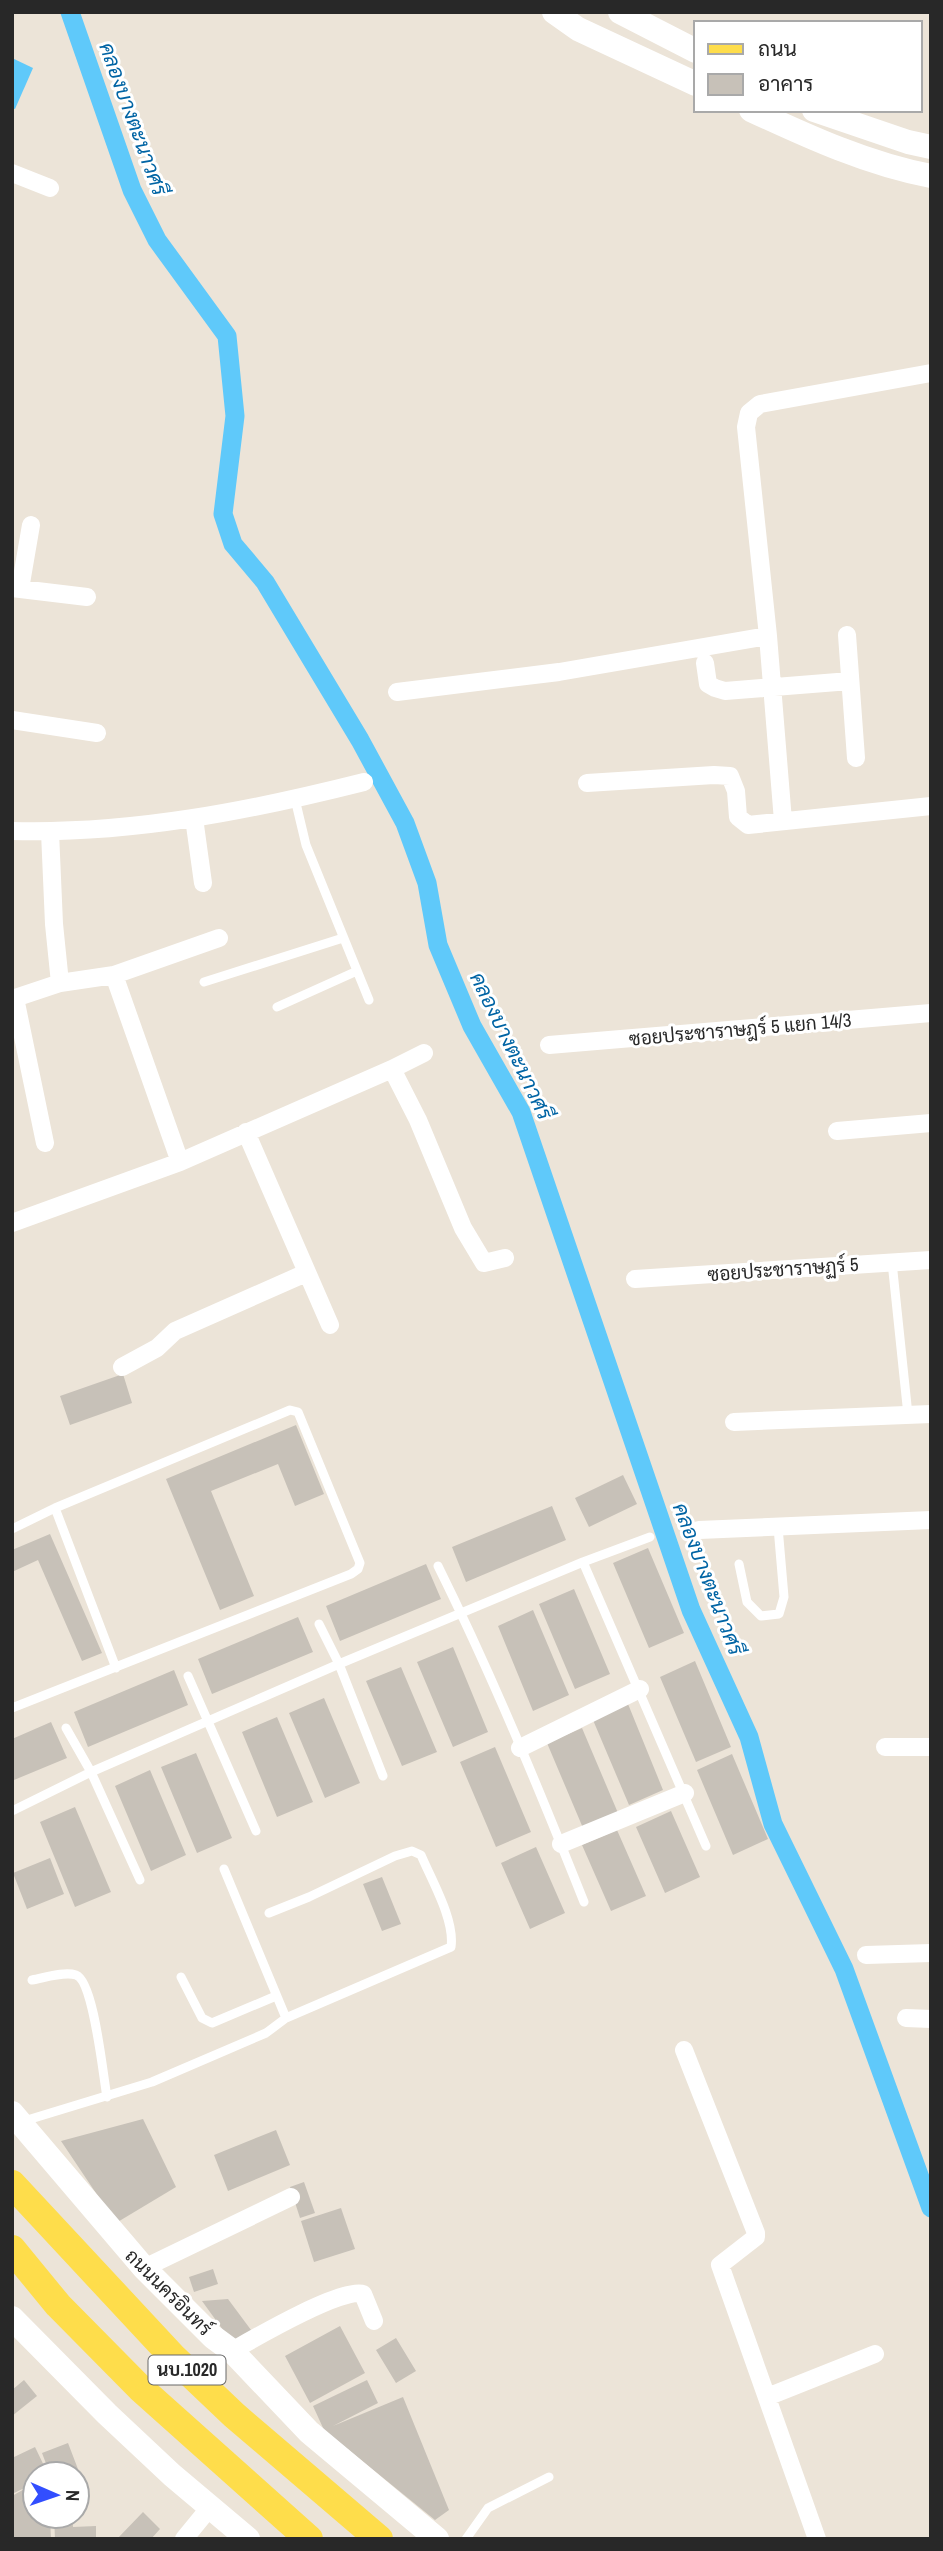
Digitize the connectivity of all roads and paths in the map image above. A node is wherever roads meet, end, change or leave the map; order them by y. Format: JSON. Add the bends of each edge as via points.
{"nodes":[{"id":1,"x":554,"y":12,"type":"edge"},
{"id":2,"x":620,"y":12,"type":"edge"},
{"id":3,"x":694,"y":50,"type":"edge"},
{"id":4,"x":694,"y":84,"type":"edge"},
{"id":5,"x":755,"y":112,"type":"edge"},
{"id":6,"x":820,"y":112,"type":"edge"},
{"id":7,"x":931,"y":147,"type":"edge"},
{"id":8,"x":12,"y":173,"type":"edge"},
{"id":9,"x":931,"y":176,"type":"edge"},
{"id":10,"x":50,"y":188,"type":"dead end"},
{"id":11,"x":931,"y":373,"type":"edge"},
{"id":12,"x":30,"y":525,"type":"dead end"},
{"id":13,"x":16,"y":588,"type":"edge"},
{"id":14,"x":87,"y":597,"type":"dead end"},
{"id":15,"x":846,"y":635,"type":"dead end"},
{"id":16,"x":768,"y":636,"type":"junction"},
{"id":17,"x":705,"y":663,"type":"dead end"},
{"id":18,"x":850,"y":681,"type":"junction"},
{"id":19,"x":772,"y":688,"type":"junction"},
{"id":20,"x":397,"y":692,"type":"dead end"},
{"id":21,"x":12,"y":720,"type":"edge"},
{"id":22,"x":97,"y":733,"type":"dead end"},
{"id":23,"x":856,"y":758,"type":"dead end"},
{"id":24,"x":364,"y":782,"type":"dead end"},
{"id":25,"x":587,"y":783,"type":"dead end"},
{"id":26,"x":295,"y":799,"type":"junction"},
{"id":27,"x":931,"y":806,"type":"edge"},
{"id":28,"x":194,"y":818,"type":"junction"},
{"id":29,"x":783,"y":821,"type":"junction"},
{"id":30,"x":12,"y":831,"type":"edge"},
{"id":31,"x":50,"y":832,"type":"junction"},
{"id":32,"x":203,"y":883,"type":"dead end"},
{"id":33,"x":219,"y":938,"type":"dead end"},
{"id":34,"x":343,"y":938,"type":"junction"},
{"id":35,"x":357,"y":971,"type":"junction"},
{"id":36,"x":114,"y":975,"type":"junction"},
{"id":37,"x":204,"y":982,"type":"dead end"},
{"id":38,"x":60,"y":984,"type":"junction"},
{"id":39,"x":13,"y":999,"type":"edge"},
{"id":40,"x":369,"y":1000,"type":"dead end"},
{"id":41,"x":276,"y":1007,"type":"dead end"},
{"id":42,"x":931,"y":1013,"type":"edge"},
{"id":43,"x":549,"y":1045,"type":"dead end"},
{"id":44,"x":424,"y":1053,"type":"dead end"},
{"id":45,"x":392,"y":1069,"type":"junction"},
{"id":46,"x":931,"y":1123,"type":"edge"},
{"id":47,"x":837,"y":1131,"type":"dead end"},
{"id":48,"x":246,"y":1132,"type":"junction"},
{"id":49,"x":46,"y":1143,"type":"dead end"},
{"id":50,"x":180,"y":1161,"type":"junction"},
{"id":51,"x":12,"y":1223,"type":"edge"},
{"id":52,"x":505,"y":1258,"type":"dead end"},
{"id":53,"x":931,"y":1260,"type":"edge"},
{"id":54,"x":892,"y":1262,"type":"junction"},
{"id":55,"x":306,"y":1273,"type":"junction"},
{"id":56,"x":635,"y":1279,"type":"dead end"},
{"id":57,"x":330,"y":1325,"type":"dead end"},
{"id":58,"x":121,"y":1367,"type":"dead end"},
{"id":59,"x":931,"y":1414,"type":"edge"},
{"id":60,"x":908,"y":1415,"type":"junction"},
{"id":61,"x":734,"y":1422,"type":"dead end"},
{"id":62,"x":55,"y":1507,"type":"junction"},
{"id":63,"x":931,"y":1520,"type":"edge"},
{"id":64,"x":778,"y":1527,"type":"junction"},
{"id":65,"x":12,"y":1529,"type":"edge"},
{"id":66,"x":699,"y":1530,"type":"dead end"},
{"id":67,"x":650,"y":1537,"type":"dead end"},
{"id":68,"x":583,"y":1562,"type":"junction"},
{"id":69,"x":739,"y":1564,"type":"dead end"},
{"id":70,"x":438,"y":1566,"type":"dead end"},
{"id":71,"x":461,"y":1613,"type":"junction"},
{"id":72,"x":319,"y":1623,"type":"dead end"},
{"id":73,"x":339,"y":1664,"type":"junction"},
{"id":74,"x":116,"y":1668,"type":"junction"},
{"id":75,"x":188,"y":1676,"type":"dead end"},
{"id":76,"x":640,"y":1689,"type":"junction"},
{"id":77,"x":12,"y":1708,"type":"edge"},
{"id":78,"x":209,"y":1720,"type":"junction"},
{"id":79,"x":66,"y":1728,"type":"dead end"},
{"id":80,"x":931,"y":1746,"type":"edge"},
{"id":81,"x":885,"y":1747,"type":"dead end"},
{"id":82,"x":520,"y":1748,"type":"junction"},
{"id":83,"x":91,"y":1772,"type":"junction"},
{"id":84,"x":383,"y":1776,"type":"dead end"},
{"id":85,"x":685,"y":1793,"type":"junction"},
{"id":86,"x":12,"y":1811,"type":"edge"},
{"id":87,"x":256,"y":1831,"type":"dead end"},
{"id":88,"x":561,"y":1844,"type":"junction"},
{"id":89,"x":706,"y":1846,"type":"dead end"},
{"id":90,"x":224,"y":1869,"type":"dead end"},
{"id":91,"x":139,"y":1880,"type":"dead end"},
{"id":92,"x":584,"y":1902,"type":"dead end"},
{"id":93,"x":269,"y":1913,"type":"dead end"},
{"id":94,"x":931,"y":1953,"type":"edge"},
{"id":95,"x":866,"y":1955,"type":"dead end"},
{"id":96,"x":181,"y":1977,"type":"dead end"},
{"id":97,"x":32,"y":1980,"type":"dead end"},
{"id":98,"x":276,"y":1996,"type":"junction"},
{"id":99,"x":286,"y":2018,"type":"junction"},
{"id":100,"x":906,"y":2018,"type":"dead end"},
{"id":101,"x":931,"y":2019,"type":"edge"},
{"id":102,"x":684,"y":2050,"type":"dead end"},
{"id":103,"x":107,"y":2096,"type":"junction"},
{"id":104,"x":16,"y":2118,"type":"edge"},
{"id":105,"x":12,"y":2184,"type":"edge"},
{"id":106,"x":291,"y":2197,"type":"dead end"},
{"id":107,"x":12,"y":2249,"type":"edge"},
{"id":108,"x":144,"y":2268,"type":"junction"},
{"id":109,"x":12,"y":2318,"type":"edge"},
{"id":110,"x":374,"y":2321,"type":"dead end"},
{"id":111,"x":232,"y":2351,"type":"junction"},
{"id":112,"x":875,"y":2354,"type":"dead end"},
{"id":113,"x":767,"y":2397,"type":"junction"},
{"id":114,"x":549,"y":2476,"type":"dead end"},
{"id":115,"x":211,"y":2506,"type":"junction"},
{"id":116,"x":184,"y":2539,"type":"edge"},
{"id":117,"x":248,"y":2539,"type":"edge"},
{"id":118,"x":309,"y":2539,"type":"edge"},
{"id":119,"x":379,"y":2539,"type":"edge"},
{"id":120,"x":438,"y":2539,"type":"edge"},
{"id":121,"x":466,"y":2539,"type":"edge"},
{"id":122,"x":817,"y":2539,"type":"edge"}],
"edges":[{"from":1,"to":4,"type":"main road","via":[[578,29]]},
{"from":2,"to":3,"type":"main road"},
{"from":5,"to":9,"type":"main road","via":[[817,141]]},
{"from":6,"to":7,"type":"main road"},
{"from":8,"to":10,"type":"street"},
{"from":11,"to":16,"type":"street","via":[[760,404],[749,413],[746,427]]},
{"from":12,"to":13,"type":"street"},
{"from":13,"to":14,"type":"street"},
{"from":15,"to":18,"type":"street"},
{"from":16,"to":19,"type":"street"},
{"from":16,"to":20,"type":"street","via":[[559,672]]},
{"from":17,"to":19,"type":"street","via":[[708,684],[715,688]]},
{"from":18,"to":19,"type":"street"},
{"from":18,"to":23,"type":"street"},
{"from":19,"to":29,"type":"street"},
{"from":21,"to":22,"type":"street"},
{"from":24,"to":26,"type":"street"},
{"from":25,"to":29,"type":"street","via":[[730,776],[742,823]]},
{"from":26,"to":28,"type":"street"},
{"from":26,"to":34,"type":"lane","via":[[306,845]]},
{"from":27,"to":29,"type":"street"},
{"from":28,"to":31,"type":"street"},
{"from":28,"to":32,"type":"street"},
{"from":30,"to":31,"type":"street"},
{"from":31,"to":38,"type":"street"},
{"from":33,"to":36,"type":"street"},
{"from":34,"to":35,"type":"lane"},
{"from":34,"to":37,"type":"lane"},
{"from":35,"to":40,"type":"lane"},
{"from":35,"to":41,"type":"lane"},
{"from":36,"to":38,"type":"street"},
{"from":36,"to":50,"type":"street"},
{"from":38,"to":39,"type":"street"},
{"from":39,"to":49,"type":"street"},
{"from":42,"to":43,"type":"street","name":"ซอยประชาราษฎร์ 5 แยก 14/3"},
{"from":44,"to":45,"type":"street"},
{"from":45,"to":48,"type":"street"},
{"from":45,"to":52,"type":"street","via":[[463,1228],[484,1263]]},
{"from":46,"to":47,"type":"street"},
{"from":48,"to":50,"type":"street"},
{"from":48,"to":55,"type":"street"},
{"from":50,"to":51,"type":"street"},
{"from":53,"to":54,"type":"street","name":"ซอยประชาราษฏร์ 5"},
{"from":54,"to":56,"type":"street","name":"ซอยประชาราษฏร์ 5"},
{"from":54,"to":60,"type":"lane"},
{"from":55,"to":57,"type":"street"},
{"from":55,"to":58,"type":"street","via":[[175,1331],[157,1348]]},
{"from":59,"to":60,"type":"street"},
{"from":60,"to":61,"type":"street"},
{"from":62,"to":65,"type":"lane"},
{"from":62,"to":74,"type":"lane"},
{"from":62,"to":74,"type":"lane","via":[[290,1410],[298,1412],[354,1546],[360,1563],[351,1574]]},
{"from":63,"to":64,"type":"street"},
{"from":64,"to":66,"type":"street"},
{"from":64,"to":69,"type":"lane","via":[[784,1597],[779,1615],[761,1616],[747,1602]]},
{"from":67,"to":68,"type":"lane"},
{"from":68,"to":71,"type":"lane"},
{"from":68,"to":76,"type":"lane"},
{"from":70,"to":71,"type":"lane"},
{"from":71,"to":73,"type":"lane"},
{"from":71,"to":82,"type":"lane"},
{"from":72,"to":73,"type":"lane"},
{"from":73,"to":78,"type":"lane"},
{"from":73,"to":84,"type":"lane"},
{"from":74,"to":77,"type":"lane"},
{"from":75,"to":78,"type":"lane"},
{"from":76,"to":82,"type":"street"},
{"from":76,"to":85,"type":"lane"},
{"from":78,"to":83,"type":"lane"},
{"from":78,"to":87,"type":"lane"},
{"from":79,"to":83,"type":"lane"},
{"from":80,"to":81,"type":"street"},
{"from":82,"to":88,"type":"lane"},
{"from":83,"to":86,"type":"lane"},
{"from":83,"to":91,"type":"lane"},
{"from":85,"to":88,"type":"street"},
{"from":85,"to":89,"type":"lane"},
{"from":88,"to":92,"type":"lane"},
{"from":90,"to":98,"type":"lane"},
{"from":93,"to":99,"type":"lane","via":[[412,1851],[421,1855],[453,1936],[452,1947]]},
{"from":94,"to":95,"type":"street"},
{"from":96,"to":98,"type":"lane","via":[[202,2018],[212,2023]]},
{"from":97,"to":103,"type":"lane","via":[[72,1974],[84,1981]]},
{"from":98,"to":99,"type":"lane"},
{"from":99,"to":103,"type":"lane","via":[[266,2033],[152,2082]]},
{"from":100,"to":101,"type":"street"},
{"from":102,"to":113,"type":"street","via":[[756,2233],[720,2265]]},
{"from":103,"to":104,"type":"lane"},
{"from":104,"to":108,"type":"main road","name":"ถนนนครอินทร์","number":"นบ.1020"},
{"from":105,"to":119,"type":"main road","name":"ถนนนครอินทร์","number":"นบ.1020","via":[[184,2368]]},
{"from":106,"to":108,"type":"street"},
{"from":107,"to":118,"type":"main road","number":"นบ.1020","via":[[58,2305],[140,2388]]},
{"from":108,"to":111,"type":"main road","name":"ถนนนครอินทร์","number":"นบ.1020"},
{"from":109,"to":115,"type":"main road","via":[[107,2414]]},
{"from":110,"to":111,"type":"street","via":[[358,2291]]},
{"from":111,"to":120,"type":"main road","name":"ถนนนครอินทร์","number":"นบ.1020","via":[[309,2431]]},
{"from":112,"to":113,"type":"street"},
{"from":113,"to":122,"type":"street"},
{"from":114,"to":121,"type":"lane","via":[[488,2508]]},
{"from":115,"to":116,"type":"street"},
{"from":115,"to":117,"type":"main road"}]}
